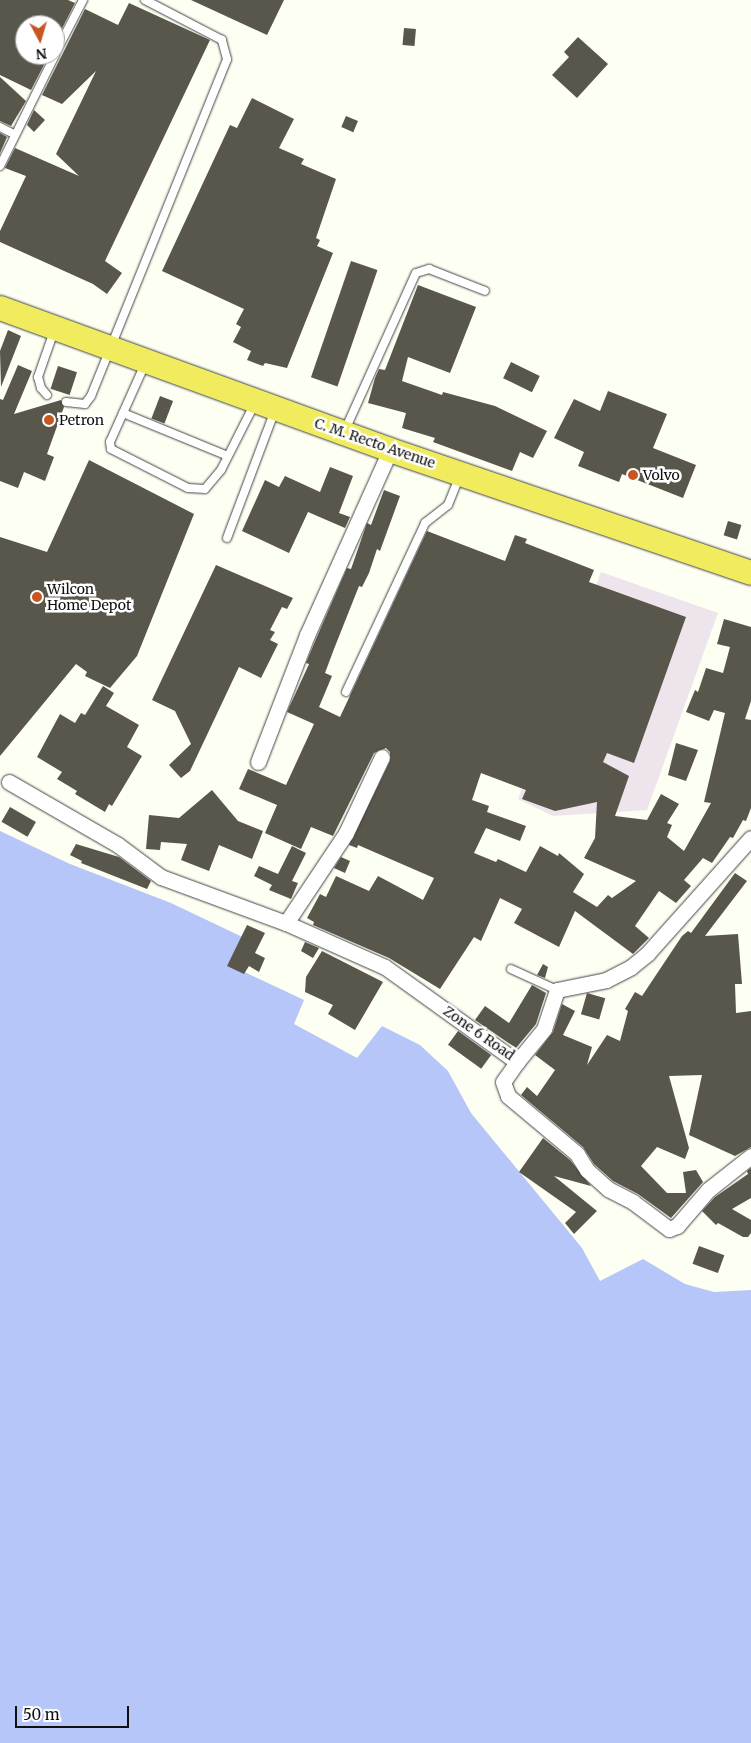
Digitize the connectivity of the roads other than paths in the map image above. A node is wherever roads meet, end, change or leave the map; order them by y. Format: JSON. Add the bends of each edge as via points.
{"nodes":[{"id":1,"x":83,"y":0,"type":"edge"},
{"id":2,"x":145,"y":0,"type":"edge"},
{"id":3,"x":65,"y":35,"type":"edge"},
{"id":4,"x":50,"y":65,"type":"edge"},
{"id":5,"x":0,"y":127,"type":"edge"},
{"id":6,"x":14,"y":134,"type":"junction"},
{"id":7,"x":0,"y":166,"type":"edge"},
{"id":8,"x":484,"y":291,"type":"dead end"},
{"id":9,"x":0,"y":308,"type":"edge"},
{"id":10,"x":55,"y":327,"type":"junction"},
{"id":11,"x":113,"y":347,"type":"junction"},
{"id":12,"x":147,"y":360,"type":"junction"},
{"id":13,"x":47,"y":395,"type":"dead end"},
{"id":14,"x":66,"y":402,"type":"dead end"},
{"id":15,"x":266,"y":404,"type":"junction"},
{"id":16,"x":122,"y":414,"type":"junction"},
{"id":17,"x":344,"y":432,"type":"junction"},
{"id":18,"x":390,"y":450,"type":"junction"},
{"id":19,"x":228,"y":456,"type":"junction"},
{"id":20,"x":462,"y":473,"type":"junction"},
{"id":21,"x":227,"y":538,"type":"dead end"},
{"id":22,"x":751,"y":573,"type":"edge"},
{"id":23,"x":346,"y":692,"type":"dead end"},
{"id":24,"x":382,"y":757,"type":"dead end"},
{"id":25,"x":258,"y":762,"type":"dead end"},
{"id":26,"x":9,"y":782,"type":"dead end"},
{"id":27,"x":751,"y":838,"type":"edge"},
{"id":28,"x":286,"y":923,"type":"junction"},
{"id":29,"x":511,"y":970,"type":"dead end"},
{"id":30,"x":558,"y":990,"type":"junction"},
{"id":31,"x":516,"y":1062,"type":"junction"},
{"id":32,"x":751,"y":1156,"type":"edge"}],
"edges":[{"from":1,"to":3,"type":"lane"},
{"from":2,"to":11,"type":"lane","via":[[222,40],[227,58]]},
{"from":4,"to":6,"type":"lane"},
{"from":5,"to":6,"type":"lane"},
{"from":6,"to":7,"type":"lane"},
{"from":8,"to":17,"type":"lane","via":[[429,269],[416,273]]},
{"from":9,"to":10,"type":"highway","name":"C. M. Recto Avenue"},
{"from":10,"to":11,"type":"highway","name":"C. M. Recto Avenue"},
{"from":10,"to":13,"type":"lane","via":[[38,377]]},
{"from":11,"to":12,"type":"highway","name":"C. M. Recto Avenue"},
{"from":11,"to":14,"type":"lane","via":[[85,404]]},
{"from":12,"to":15,"type":"highway","name":"C. M. Recto Avenue"},
{"from":12,"to":16,"type":"lane"},
{"from":15,"to":17,"type":"highway","name":"C. M. Recto Avenue"},
{"from":15,"to":19,"type":"lane"},
{"from":15,"to":21,"type":"lane"},
{"from":16,"to":19,"type":"lane"},
{"from":16,"to":19,"type":"lane","via":[[110,442],[111,449],[188,488],[205,489]]},
{"from":17,"to":18,"type":"highway","name":"C. M. Recto Avenue"},
{"from":18,"to":20,"type":"highway","name":"C. M. Recto Avenue"},
{"from":18,"to":25,"type":"street","via":[[307,635]]},
{"from":20,"to":22,"type":"highway","name":"C. M. Recto Avenue"},
{"from":20,"to":23,"type":"lane","via":[[448,505],[425,523]]},
{"from":24,"to":28,"type":"street","via":[[346,833]]},
{"from":26,"to":28,"type":"street","name":"Zone 6 Road","via":[[118,845],[161,877]]},
{"from":27,"to":30,"type":"street","via":[[654,946],[631,967],[606,980]]},
{"from":28,"to":31,"type":"street","name":"Zone 6 Road","via":[[385,967]]},
{"from":29,"to":30,"type":"lane"},
{"from":30,"to":31,"type":"street","name":"Zone 6 Road","via":[[544,1029]]},
{"from":31,"to":32,"type":"street","via":[[503,1082],[508,1096],[577,1154],[587,1170],[608,1188],[669,1229],[677,1226],[708,1190]]}]}
